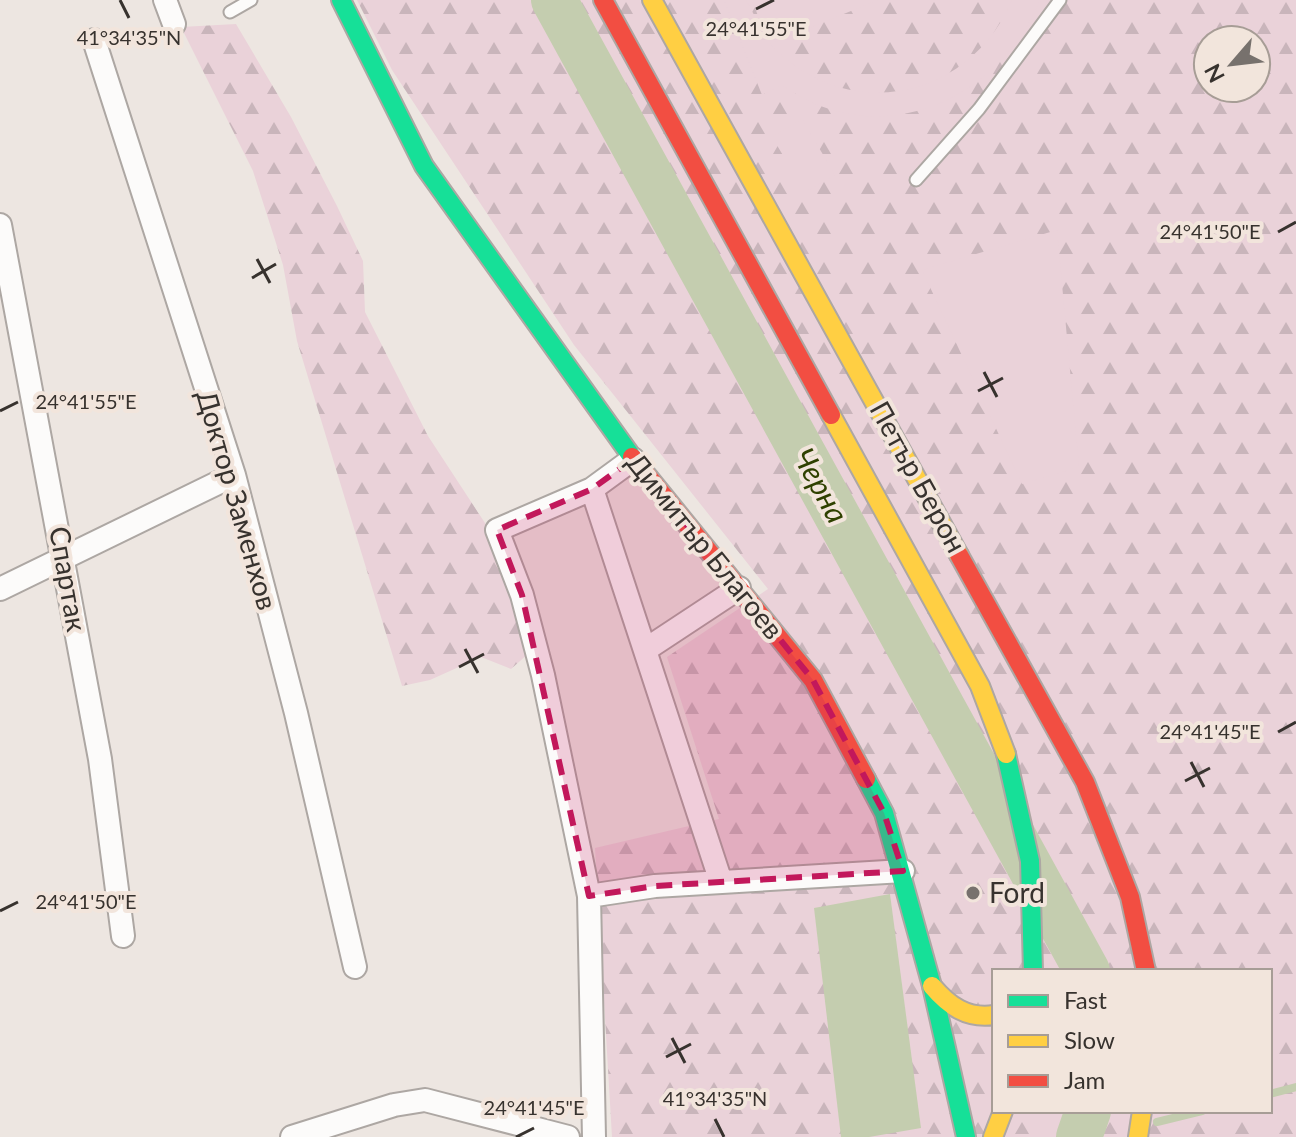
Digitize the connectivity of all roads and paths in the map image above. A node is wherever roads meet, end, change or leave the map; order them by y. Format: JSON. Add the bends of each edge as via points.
{"nodes":[{"id":1,"x":165,"y":0,"type":"edge"},
{"id":2,"x":251,"y":0,"type":"edge"},
{"id":3,"x":341,"y":0,"type":"edge"},
{"id":4,"x":603,"y":0,"type":"edge"},
{"id":5,"x":652,"y":0,"type":"edge"},
{"id":6,"x":1060,"y":0,"type":"edge"},
{"id":7,"x":230,"y":12,"type":"dead end"},
{"id":8,"x":174,"y":24,"type":"dead end"},
{"id":9,"x":94,"y":40,"type":"dead end"},
{"id":10,"x":916,"y":180,"type":"dead end"},
{"id":11,"x":0,"y":225,"type":"edge"},
{"id":12,"x":633,"y":459,"type":"junction"},
{"id":13,"x":234,"y":475,"type":"junction"},
{"id":14,"x":592,"y":489,"type":"junction"},
{"id":15,"x":64,"y":558,"type":"junction"},
{"id":16,"x":739,"y":588,"type":"junction"},
{"id":17,"x":0,"y":589,"type":"edge"},
{"id":18,"x":645,"y":650,"type":"junction"},
{"id":19,"x":903,"y":871,"type":"junction"},
{"id":20,"x":721,"y":882,"type":"junction"},
{"id":21,"x":589,"y":896,"type":"junction"},
{"id":22,"x":123,"y":936,"type":"dead end"},
{"id":23,"x":355,"y":967,"type":"dead end"},
{"id":24,"x":1033,"y":969,"type":"edge"},
{"id":25,"x":1146,"y":969,"type":"edge"},
{"id":26,"x":932,"y":986,"type":"junction"},
{"id":27,"x":992,"y":1015,"type":"edge"},
{"id":28,"x":1002,"y":1113,"type":"edge"},
{"id":29,"x":1142,"y":1113,"type":"edge"},
{"id":30,"x":292,"y":1137,"type":"edge"},
{"id":31,"x":568,"y":1137,"type":"edge"},
{"id":32,"x":594,"y":1137,"type":"edge"},
{"id":33,"x":966,"y":1137,"type":"edge"},
{"id":34,"x":993,"y":1137,"type":"edge"},
{"id":35,"x":1138,"y":1137,"type":"edge"}],
"edges":[{"from":1,"to":8,"type":"street"},
{"from":2,"to":7,"type":"lane"},
{"from":3,"to":12,"type":"main road","name":"Димитър Благоев","via":[[424,166]]},
{"from":4,"to":24,"type":"main road","name":"Петър Берон","via":[[965,656],[1000,732],[1032,850]]},
{"from":5,"to":25,"type":"main road","name":"Петър Берон","via":[[1085,782],[1130,897]]},
{"from":6,"to":10,"type":"lane","via":[[979,109]]},
{"from":9,"to":13,"type":"street","name":"Доктор Заменхов"},
{"from":11,"to":15,"type":"street","name":"Спартак"},
{"from":12,"to":14,"type":"street"},
{"from":12,"to":16,"type":"main road","name":"Димитър Благоев"},
{"from":13,"to":15,"type":"street"},
{"from":13,"to":23,"type":"street","name":"Доктор Заменхов"},
{"from":14,"to":18,"type":"street"},
{"from":14,"to":21,"type":"street","via":[[497,530],[540,662]]},
{"from":15,"to":17,"type":"street"},
{"from":15,"to":22,"type":"street","name":"Спартак","via":[[100,759]]},
{"from":16,"to":18,"type":"street"},
{"from":16,"to":19,"type":"main road","name":"Димитър Благоев","via":[[813,680],[884,813]]},
{"from":18,"to":20,"type":"street"},
{"from":19,"to":20,"type":"street"},
{"from":19,"to":26,"type":"main road","name":"Димитър Благоев"},
{"from":20,"to":21,"type":"street"},
{"from":21,"to":32,"type":"street"},
{"from":26,"to":27,"type":"main road","via":[[944,1002],[965,1014]]},
{"from":26,"to":33,"type":"main road","name":"Димитър Благоев"},
{"from":28,"to":34,"type":"main road"},
{"from":29,"to":35,"type":"main road"},
{"from":30,"to":31,"type":"street","via":[[425,1100]]}]}
